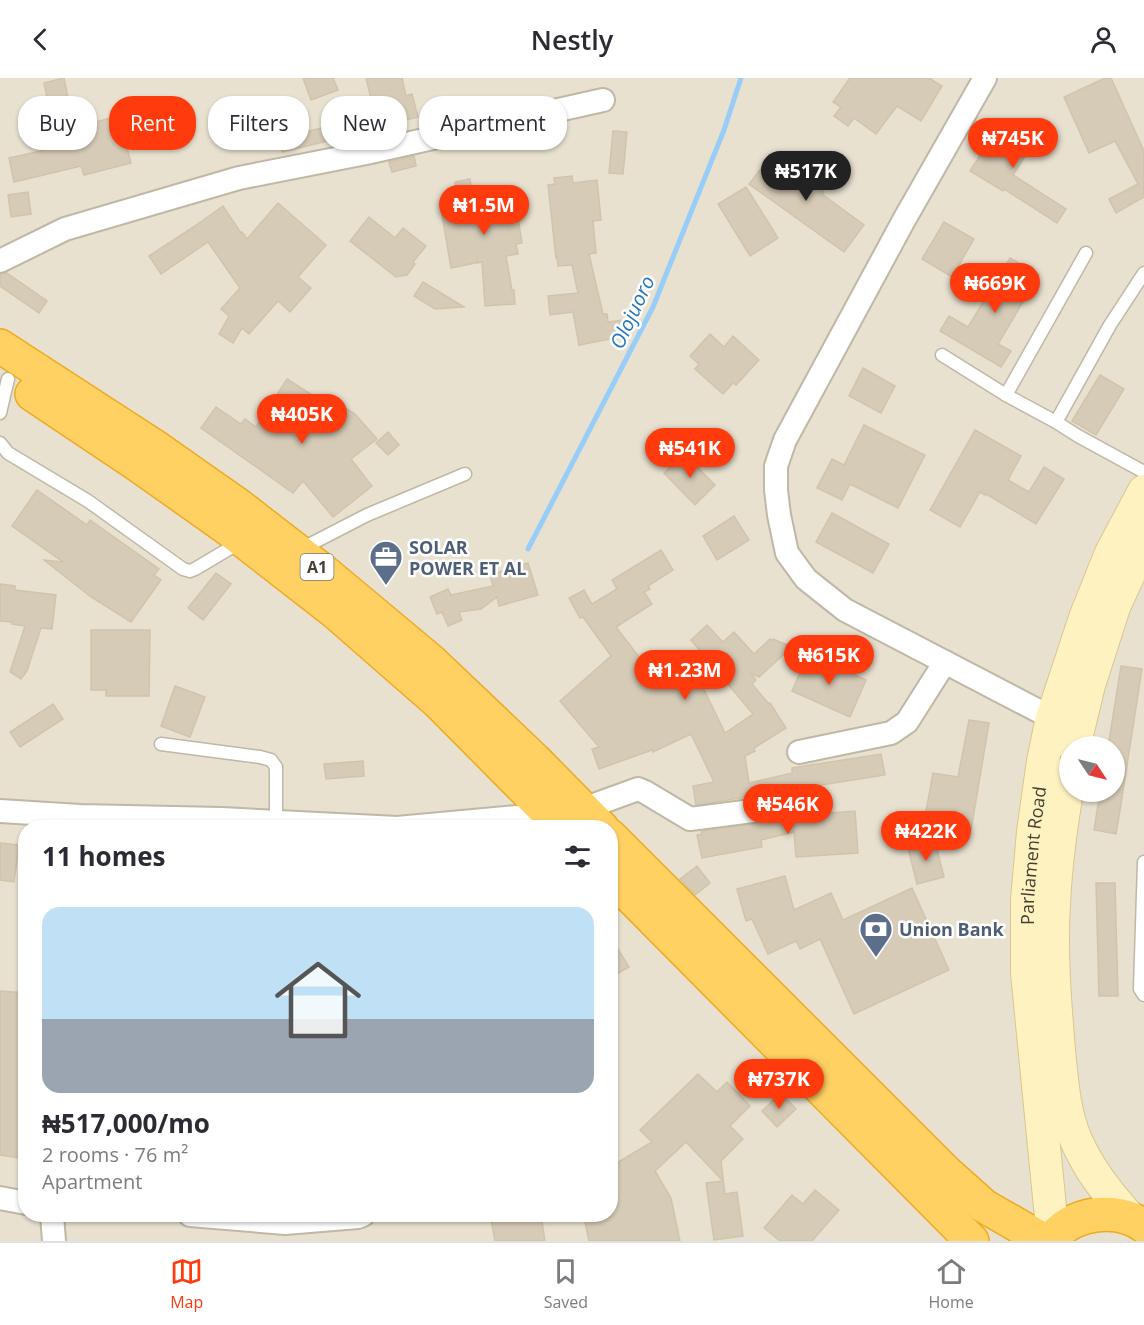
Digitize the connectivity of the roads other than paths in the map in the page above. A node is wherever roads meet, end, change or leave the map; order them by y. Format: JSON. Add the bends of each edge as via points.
{"nodes":[{"id":1,"x":985,"y":78,"type":"edge"},
{"id":2,"x":603,"y":100,"type":"dead end"},
{"id":3,"x":1086,"y":254,"type":"dead end"},
{"id":4,"x":0,"y":261,"type":"edge"},
{"id":5,"x":1144,"y":273,"type":"edge"},
{"id":6,"x":0,"y":346,"type":"edge"},
{"id":7,"x":942,"y":355,"type":"dead end"},
{"id":8,"x":4,"y":376,"type":"edge"},
{"id":9,"x":1006,"y":394,"type":"junction"},
{"id":10,"x":0,"y":413,"type":"edge"},
{"id":11,"x":1056,"y":422,"type":"junction"},
{"id":12,"x":0,"y":443,"type":"edge"},
{"id":13,"x":1144,"y":472,"type":"edge"},
{"id":14,"x":465,"y":474,"type":"dead end"},
{"id":15,"x":1144,"y":491,"type":"edge"},
{"id":16,"x":243,"y":540,"type":"junction"},
{"id":17,"x":1144,"y":541,"type":"edge"},
{"id":18,"x":297,"y":551,"type":"junction"},
{"id":19,"x":945,"y":662,"type":"junction"},
{"id":20,"x":1052,"y":718,"type":"junction"},
{"id":21,"x":1077,"y":736,"type":"edge"},
{"id":22,"x":160,"y":744,"type":"dead end"},
{"id":23,"x":799,"y":752,"type":"dead end"},
{"id":24,"x":1065,"y":802,"type":"edge"},
{"id":25,"x":0,"y":811,"type":"edge"},
{"id":26,"x":752,"y":811,"type":"dead end"},
{"id":27,"x":573,"y":815,"type":"edge"},
{"id":28,"x":211,"y":820,"type":"edge"},
{"id":29,"x":276,"y":820,"type":"edge"},
{"id":30,"x":505,"y":820,"type":"edge"},
{"id":31,"x":618,"y":844,"type":"edge"},
{"id":32,"x":1144,"y":862,"type":"edge"},
{"id":33,"x":618,"y":884,"type":"edge"},
{"id":34,"x":1144,"y":995,"type":"edge"},
{"id":35,"x":0,"y":1198,"type":"edge"},
{"id":36,"x":18,"y":1201,"type":"edge"},
{"id":37,"x":1139,"y":1221,"type":"edge"},
{"id":38,"x":53,"y":1222,"type":"edge"},
{"id":39,"x":273,"y":1222,"type":"edge"},
{"id":40,"x":297,"y":1222,"type":"edge"},
{"id":41,"x":960,"y":1233,"type":"edge"},
{"id":42,"x":1050,"y":1240,"type":"edge"},
{"id":43,"x":54,"y":1241,"type":"edge"}],
"edges":[{"from":1,"to":19,"type":"street","via":[[784,440],[776,466],[779,515],[787,553],[806,579],[845,610]]},
{"from":2,"to":4,"type":"street","via":[[239,178],[65,230]]},
{"from":3,"to":9,"type":"lane"},
{"from":5,"to":11,"type":"lane"},
{"from":6,"to":18,"type":"highway","number":"A1","via":[[154,447]]},
{"from":7,"to":9,"type":"lane"},
{"from":8,"to":10,"type":"lane"},
{"from":8,"to":16,"type":"highway","number":"A1"},
{"from":9,"to":11,"type":"lane"},
{"from":11,"to":13,"type":"lane"},
{"from":12,"to":16,"type":"lane","via":[[8,453],[88,501],[183,569],[195,569]]},
{"from":14,"to":18,"type":"lane","via":[[367,514]]},
{"from":15,"to":20,"type":"main road","name":"Parliament Road","via":[[1111,553]]},
{"from":16,"to":27,"type":"highway","number":"A1","via":[[335,612]]},
{"from":17,"to":21,"type":"main road","via":[[1111,618]]},
{"from":18,"to":27,"type":"highway","number":"A1","via":[[431,661]]},
{"from":19,"to":20,"type":"street"},
{"from":19,"to":23,"type":"street","via":[[908,722],[891,733]]},
{"from":20,"to":42,"type":"main road","name":"Parliament Road","via":[[1043,761],[1027,900],[1027,973]]},
{"from":22,"to":29,"type":"lane","via":[[271,760],[276,767]]},
{"from":24,"to":37,"type":"main road","name":"Parliament Road","via":[[1054,905],[1054,970],[1067,1109],[1088,1165],[1112,1198]]},
{"from":25,"to":28,"type":"street"},
{"from":26,"to":27,"type":"street","via":[[690,819],[638,789]]},
{"from":27,"to":30,"type":"street"},
{"from":31,"to":42,"type":"highway","via":[[959,1185],[984,1206]]},
{"from":32,"to":34,"type":"lane","via":[[1140,989]]},
{"from":33,"to":41,"type":"highway"},
{"from":35,"to":36,"type":"street"},
{"from":37,"to":42,"type":"highway","via":[[1110,1214],[1089,1216],[1070,1224]]},
{"from":38,"to":43,"type":"street"},
{"from":39,"to":40,"type":"street"}]}
